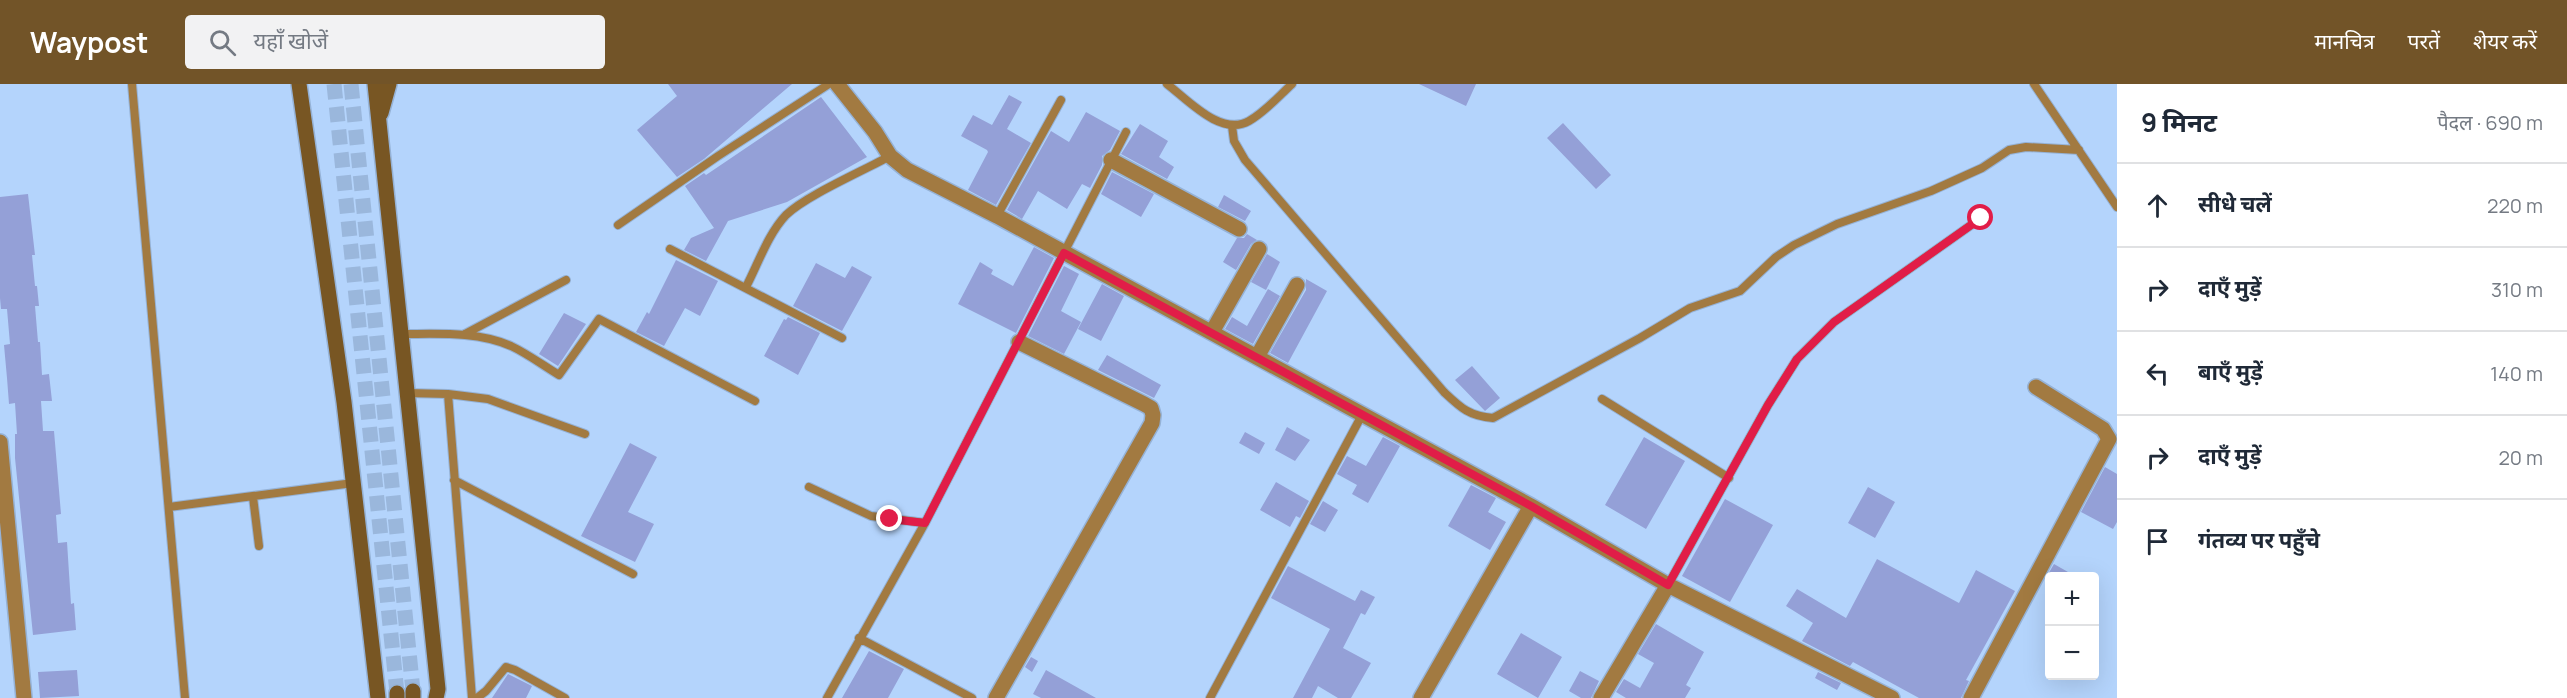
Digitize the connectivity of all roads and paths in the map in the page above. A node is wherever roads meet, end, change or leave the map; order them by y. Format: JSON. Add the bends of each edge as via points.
{"nodes":[{"id":1,"x":132,"y":84,"type":"edge"},
{"id":2,"x":375,"y":84,"type":"edge"},
{"id":3,"x":389,"y":84,"type":"edge"},
{"id":4,"x":829,"y":84,"type":"edge"},
{"id":5,"x":837,"y":84,"type":"edge"},
{"id":6,"x":1167,"y":84,"type":"edge"},
{"id":7,"x":1292,"y":84,"type":"edge"},
{"id":8,"x":2034,"y":84,"type":"edge"},
{"id":9,"x":298,"y":86,"type":"edge"},
{"id":10,"x":1061,"y":100,"type":"dead end"},
{"id":11,"x":378,"y":124,"type":"junction"},
{"id":12,"x":1232,"y":126,"type":"junction"},
{"id":13,"x":1126,"y":132,"type":"dead end"},
{"id":14,"x":2079,"y":150,"type":"junction"},
{"id":15,"x":890,"y":156,"type":"junction"},
{"id":16,"x":1111,"y":160,"type":"junction"},
{"id":17,"x":2117,"y":207,"type":"edge"},
{"id":18,"x":997,"y":216,"type":"junction"},
{"id":19,"x":1981,"y":218,"type":"dead end"},
{"id":20,"x":618,"y":225,"type":"dead end"},
{"id":21,"x":1239,"y":229,"type":"dead end"},
{"id":22,"x":670,"y":249,"type":"dead end"},
{"id":23,"x":1259,"y":249,"type":"dead end"},
{"id":24,"x":1064,"y":253,"type":"junction"},
{"id":25,"x":566,"y":280,"type":"dead end"},
{"id":26,"x":1297,"y":285,"type":"dead end"},
{"id":27,"x":746,"y":287,"type":"junction"},
{"id":28,"x":1212,"y":332,"type":"junction"},
{"id":29,"x":401,"y":334,"type":"junction"},
{"id":30,"x":465,"y":334,"type":"junction"},
{"id":31,"x":842,"y":338,"type":"dead end"},
{"id":32,"x":1019,"y":342,"type":"junction"},
{"id":33,"x":1257,"y":357,"type":"junction"},
{"id":34,"x":2036,"y":387,"type":"dead end"},
{"id":35,"x":407,"y":393,"type":"junction"},
{"id":36,"x":448,"y":394,"type":"junction"},
{"id":37,"x":1602,"y":399,"type":"dead end"},
{"id":38,"x":755,"y":401,"type":"dead end"},
{"id":39,"x":1362,"y":415,"type":"junction"},
{"id":40,"x":585,"y":434,"type":"dead end"},
{"id":41,"x":0,"y":442,"type":"edge"},
{"id":42,"x":1729,"y":478,"type":"junction"},
{"id":43,"x":454,"y":480,"type":"junction"},
{"id":44,"x":353,"y":483,"type":"junction"},
{"id":45,"x":809,"y":487,"type":"dead end"},
{"id":46,"x":253,"y":497,"type":"junction"},
{"id":47,"x":1531,"y":506,"type":"junction"},
{"id":48,"x":169,"y":507,"type":"junction"},
{"id":49,"x":925,"y":523,"type":"junction"},
{"id":50,"x":259,"y":546,"type":"dead end"},
{"id":51,"x":633,"y":574,"type":"dead end"},
{"id":52,"x":1668,"y":585,"type":"junction"},
{"id":53,"x":859,"y":638,"type":"junction"},
{"id":54,"x":1606,"y":696,"type":"edge"},
{"id":55,"x":24,"y":698,"type":"edge"},
{"id":56,"x":185,"y":698,"type":"edge"},
{"id":57,"x":378,"y":698,"type":"edge"},
{"id":58,"x":436,"y":698,"type":"edge"},
{"id":59,"x":472,"y":698,"type":"edge"},
{"id":60,"x":477,"y":698,"type":"edge"},
{"id":61,"x":565,"y":698,"type":"edge"},
{"id":62,"x":826,"y":698,"type":"edge"},
{"id":63,"x":972,"y":698,"type":"edge"},
{"id":64,"x":996,"y":698,"type":"edge"},
{"id":65,"x":1210,"y":698,"type":"edge"},
{"id":66,"x":1421,"y":698,"type":"edge"},
{"id":67,"x":1892,"y":698,"type":"edge"},
{"id":68,"x":1971,"y":698,"type":"edge"}],
"edges":[{"from":1,"to":48,"type":"lane"},
{"from":2,"to":11,"type":"main road"},
{"from":3,"to":11,"type":"main road"},
{"from":4,"to":20,"type":"lane"},
{"from":5,"to":15,"type":"street"},
{"from":6,"to":12,"type":"lane","via":[[1215,120]]},
{"from":7,"to":12,"type":"lane","via":[[1258,116]]},
{"from":8,"to":14,"type":"lane"},
{"from":9,"to":44,"type":"main road"},
{"from":10,"to":18,"type":"lane"},
{"from":11,"to":29,"type":"main road"},
{"from":12,"to":14,"type":"lane","via":[[1234,141],[1245,160],[1444,392],[1468,412],[1493,418],[1690,308],[1740,291],[1776,257],[1837,224],[1931,191],[1982,168],[2009,150]]},
{"from":13,"to":16,"type":"lane"},
{"from":14,"to":17,"type":"lane"},
{"from":15,"to":18,"type":"street","via":[[907,170]]},
{"from":15,"to":27,"type":"lane","via":[[787,215],[775,229]]},
{"from":16,"to":21,"type":"street"},
{"from":16,"to":24,"type":"lane"},
{"from":18,"to":24,"type":"street"},
{"from":19,"to":42,"type":"lane","via":[[1834,322],[1797,359]]},
{"from":22,"to":27,"type":"lane"},
{"from":23,"to":28,"type":"street"},
{"from":24,"to":28,"type":"street"},
{"from":24,"to":32,"type":"lane"},
{"from":25,"to":30,"type":"lane"},
{"from":26,"to":33,"type":"street"},
{"from":27,"to":31,"type":"lane"},
{"from":28,"to":33,"type":"street"},
{"from":29,"to":30,"type":"lane"},
{"from":29,"to":35,"type":"main road"},
{"from":30,"to":38,"type":"lane","via":[[512,347],[559,375],[598,319]]},
{"from":32,"to":49,"type":"lane"},
{"from":32,"to":64,"type":"street","via":[[1144,404],[1153,415],[1152,423]]},
{"from":33,"to":39,"type":"street"},
{"from":34,"to":68,"type":"street","via":[[2103,429],[2109,439]]},
{"from":35,"to":36,"type":"lane"},
{"from":35,"to":58,"type":"main road"},
{"from":36,"to":40,"type":"lane","via":[[488,399]]},
{"from":36,"to":43,"type":"lane"},
{"from":37,"to":42,"type":"lane"},
{"from":39,"to":47,"type":"street"},
{"from":39,"to":65,"type":"lane"},
{"from":41,"to":55,"type":"street"},
{"from":42,"to":52,"type":"lane"},
{"from":43,"to":51,"type":"lane"},
{"from":43,"to":59,"type":"lane"},
{"from":44,"to":46,"type":"lane"},
{"from":44,"to":57,"type":"main road"},
{"from":45,"to":49,"type":"lane","via":[[871,516]]},
{"from":46,"to":48,"type":"lane"},
{"from":46,"to":50,"type":"lane"},
{"from":47,"to":52,"type":"street"},
{"from":47,"to":66,"type":"street"},
{"from":48,"to":56,"type":"lane"},
{"from":49,"to":53,"type":"lane"},
{"from":52,"to":54,"type":"street"},
{"from":52,"to":67,"type":"street"},
{"from":53,"to":62,"type":"lane"},
{"from":53,"to":63,"type":"lane"},
{"from":60,"to":61,"type":"lane","via":[[506,667]]}]}
